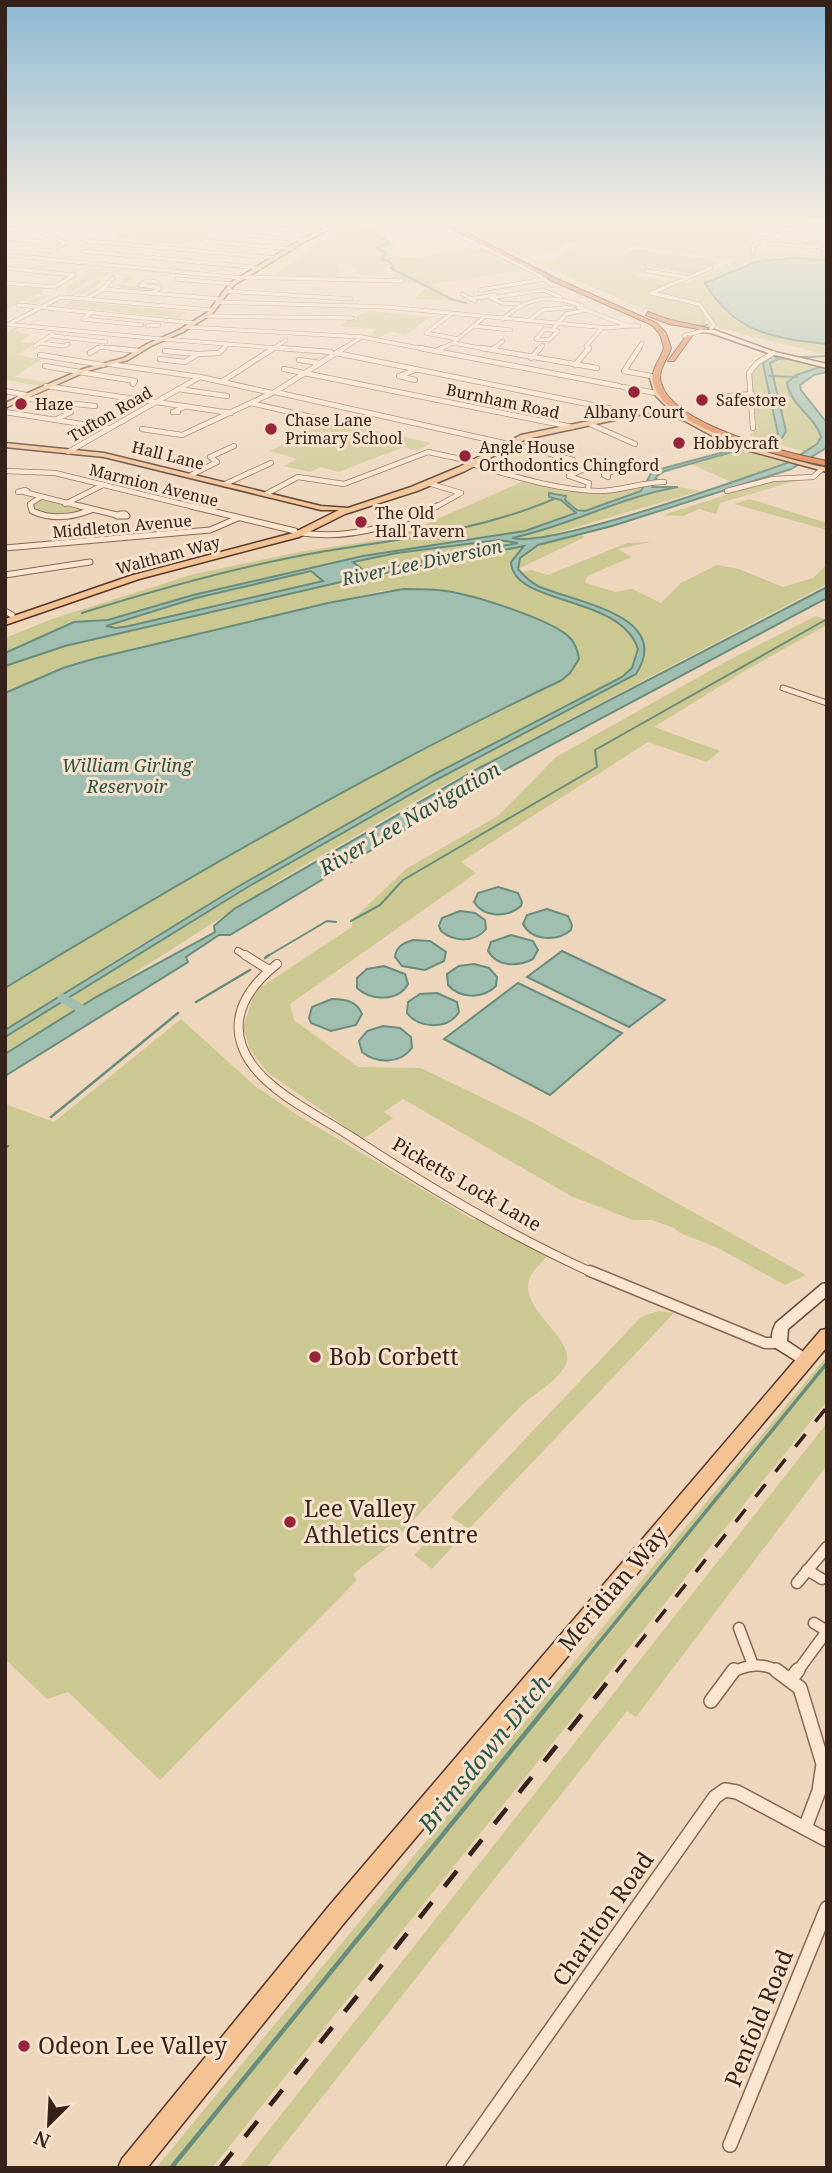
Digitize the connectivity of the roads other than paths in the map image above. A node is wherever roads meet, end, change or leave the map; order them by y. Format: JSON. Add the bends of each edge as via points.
{"nodes":[{"id":1,"x":23,"y":325,"type":"edge"},
{"id":2,"x":45,"y":325,"type":"edge"},
{"id":3,"x":190,"y":325,"type":"edge"},
{"id":4,"x":193,"y":325,"type":"edge"},
{"id":5,"x":329,"y":325,"type":"edge"},
{"id":6,"x":435,"y":325,"type":"edge"},
{"id":7,"x":445,"y":325,"type":"edge"},
{"id":8,"x":516,"y":325,"type":"edge"},
{"id":9,"x":555,"y":325,"type":"edge"},
{"id":10,"x":579,"y":325,"type":"edge"},
{"id":11,"x":654,"y":325,"type":"edge"},
{"id":12,"x":661,"y":325,"type":"edge"},
{"id":13,"x":686,"y":325,"type":"edge"},
{"id":14,"x":713,"y":325,"type":"edge"},
{"id":15,"x":448,"y":326,"type":"dead end"},
{"id":16,"x":474,"y":326,"type":"joint"},
{"id":17,"x":628,"y":326,"type":"joint"},
{"id":18,"x":639,"y":326,"type":"dead end"},
{"id":19,"x":41,"y":327,"type":"junction"},
{"id":20,"x":602,"y":328,"type":"junction"},
{"id":21,"x":62,"y":329,"type":"junction"},
{"id":22,"x":553,"y":329,"type":"junction"},
{"id":23,"x":707,"y":329,"type":"junction"},
{"id":24,"x":511,"y":330,"type":"junction"},
{"id":25,"x":324,"y":333,"type":"junction"},
{"id":26,"x":144,"y":334,"type":"dead end"},
{"id":27,"x":507,"y":334,"type":"dead end"},
{"id":28,"x":53,"y":336,"type":"junction"},
{"id":29,"x":139,"y":337,"type":"junction"},
{"id":30,"x":687,"y":337,"type":"joint"},
{"id":31,"x":360,"y":338,"type":"dead end"},
{"id":32,"x":161,"y":339,"type":"junction"},
{"id":33,"x":286,"y":340,"type":"dead end"},
{"id":34,"x":458,"y":340,"type":"junction"},
{"id":35,"x":503,"y":341,"type":"dead end"},
{"id":36,"x":106,"y":342,"type":"dead end"},
{"id":37,"x":453,"y":343,"type":"junction"},
{"id":38,"x":642,"y":343,"type":"dead end"},
{"id":39,"x":228,"y":344,"type":"junction"},
{"id":40,"x":543,"y":345,"type":"dead end"},
{"id":41,"x":64,"y":346,"type":"dead end"},
{"id":42,"x":276,"y":347,"type":"junction"},
{"id":43,"x":668,"y":347,"type":"junction"},
{"id":44,"x":492,"y":350,"type":"junction"},
{"id":45,"x":139,"y":351,"type":"junction"},
{"id":46,"x":165,"y":351,"type":"dead end"},
{"id":47,"x":436,"y":351,"type":"junction"},
{"id":48,"x":90,"y":353,"type":"dead end"},
{"id":49,"x":334,"y":353,"type":"junction"},
{"id":50,"x":773,"y":353,"type":"junction"},
{"id":51,"x":198,"y":354,"type":"junction"},
{"id":52,"x":40,"y":355,"type":"dead end"},
{"id":53,"x":531,"y":358,"type":"junction"},
{"id":54,"x":794,"y":358,"type":"joint"},
{"id":55,"x":160,"y":359,"type":"dead end"},
{"id":56,"x":671,"y":359,"type":"junction"},
{"id":57,"x":299,"y":360,"type":"dead end"},
{"id":58,"x":320,"y":363,"type":"junction"},
{"id":59,"x":106,"y":365,"type":"junction"},
{"id":60,"x":575,"y":365,"type":"junction"},
{"id":61,"x":45,"y":366,"type":"dead end"},
{"id":62,"x":825,"y":366,"type":"edge"},
{"id":63,"x":597,"y":368,"type":"dead end"},
{"id":64,"x":284,"y":369,"type":"dead end"},
{"id":65,"x":418,"y":369,"type":"junction"},
{"id":66,"x":79,"y":372,"type":"junction"},
{"id":67,"x":306,"y":372,"type":"junction"},
{"id":68,"x":651,"y":376,"type":"junction"},
{"id":69,"x":200,"y":377,"type":"junction"},
{"id":70,"x":415,"y":380,"type":"dead end"},
{"id":71,"x":223,"y":382,"type":"junction"},
{"id":72,"x":133,"y":384,"type":"dead end"},
{"id":73,"x":46,"y":386,"type":"junction"},
{"id":74,"x":178,"y":389,"type":"junction"},
{"id":75,"x":5,"y":391,"type":"edge"},
{"id":76,"x":273,"y":393,"type":"junction"},
{"id":77,"x":752,"y":394,"type":"junction"},
{"id":78,"x":227,"y":396,"type":"dead end"},
{"id":79,"x":729,"y":396,"type":"dead end"},
{"id":80,"x":24,"y":397,"type":"junction"},
{"id":81,"x":659,"y":398,"type":"junction"},
{"id":82,"x":156,"y":402,"type":"junction"},
{"id":83,"x":251,"y":403,"type":"junction"},
{"id":84,"x":5,"y":406,"type":"edge"},
{"id":85,"x":95,"y":406,"type":"dead end"},
{"id":86,"x":186,"y":406,"type":"junction"},
{"id":87,"x":669,"y":408,"type":"junction"},
{"id":88,"x":652,"y":409,"type":"junction"},
{"id":89,"x":5,"y":412,"type":"edge"},
{"id":90,"x":71,"y":412,"type":"dead end"},
{"id":91,"x":177,"y":412,"type":"dead end"},
{"id":92,"x":231,"y":412,"type":"junction"},
{"id":93,"x":638,"y":414,"type":"junction"},
{"id":94,"x":681,"y":418,"type":"junction"},
{"id":95,"x":55,"y":420,"type":"junction"},
{"id":96,"x":324,"y":420,"type":"dead end"},
{"id":97,"x":590,"y":424,"type":"junction"},
{"id":98,"x":694,"y":424,"type":"junction"},
{"id":99,"x":107,"y":428,"type":"junction"},
{"id":100,"x":572,"y":428,"type":"junction"},
{"id":101,"x":753,"y":428,"type":"dead end"},
{"id":102,"x":142,"y":429,"type":"dead end"},
{"id":103,"x":729,"y":435,"type":"junction"},
{"id":104,"x":509,"y":443,"type":"junction"},
{"id":105,"x":635,"y":444,"type":"dead end"},
{"id":106,"x":5,"y":445,"type":"edge"},
{"id":107,"x":234,"y":446,"type":"dead end"},
{"id":108,"x":419,"y":450,"type":"dead end"},
{"id":109,"x":70,"y":451,"type":"junction"},
{"id":110,"x":428,"y":452,"type":"junction"},
{"id":111,"x":573,"y":460,"type":"dead end"},
{"id":112,"x":271,"y":463,"type":"dead end"},
{"id":113,"x":474,"y":463,"type":"junction"},
{"id":114,"x":826,"y":466,"type":"edge"},
{"id":115,"x":616,"y":470,"type":"dead end"},
{"id":116,"x":5,"y":471,"type":"edge"},
{"id":117,"x":191,"y":475,"type":"junction"},
{"id":118,"x":664,"y":482,"type":"dead end"},
{"id":119,"x":428,"y":483,"type":"junction"},
{"id":120,"x":225,"y":484,"type":"junction"},
{"id":121,"x":103,"y":485,"type":"junction"},
{"id":122,"x":588,"y":489,"type":"junction"},
{"id":123,"x":727,"y":491,"type":"dead end"},
{"id":124,"x":24,"y":492,"type":"dead end"},
{"id":125,"x":266,"y":494,"type":"junction"},
{"id":126,"x":39,"y":498,"type":"junction"},
{"id":127,"x":65,"y":504,"type":"junction"},
{"id":128,"x":91,"y":510,"type":"junction"},
{"id":129,"x":334,"y":511,"type":"junction"},
{"id":130,"x":117,"y":515,"type":"dead end"},
{"id":131,"x":238,"y":517,"type":"junction"},
{"id":132,"x":299,"y":532,"type":"junction"},
{"id":133,"x":5,"y":548,"type":"edge"},
{"id":134,"x":90,"y":562,"type":"dead end"},
{"id":135,"x":5,"y":575,"type":"edge"},
{"id":136,"x":7,"y":616,"type":"edge"},
{"id":137,"x":783,"y":688,"type":"dead end"},
{"id":138,"x":827,"y":702,"type":"edge"},
{"id":139,"x":238,"y":951,"type":"dead end"},
{"id":140,"x":827,"y":1288,"type":"edge"},
{"id":141,"x":827,"y":1335,"type":"edge"},
{"id":142,"x":779,"y":1343,"type":"junction"},
{"id":143,"x":806,"y":1361,"type":"junction"},
{"id":144,"x":827,"y":1547,"type":"edge"},
{"id":145,"x":807,"y":1570,"type":"junction"},
{"id":146,"x":822,"y":1579,"type":"dead end"},
{"id":147,"x":797,"y":1583,"type":"dead end"},
{"id":148,"x":814,"y":1623,"type":"dead end"},
{"id":149,"x":739,"y":1628,"type":"dead end"},
{"id":150,"x":753,"y":1665,"type":"junction"},
{"id":151,"x":791,"y":1679,"type":"junction"},
{"id":152,"x":711,"y":1701,"type":"dead end"},
{"id":153,"x":825,"y":1758,"type":"edge"},
{"id":154,"x":805,"y":1828,"type":"junction"},
{"id":155,"x":827,"y":1840,"type":"edge"},
{"id":156,"x":827,"y":1908,"type":"edge"},
{"id":157,"x":730,"y":2145,"type":"dead end"},
{"id":158,"x":131,"y":2168,"type":"edge"},
{"id":159,"x":453,"y":2168,"type":"edge"}],
"edges":[{"from":1,"to":19,"type":"street"},
{"from":2,"to":19,"type":"street"},
{"from":3,"to":32,"type":"main road"},
{"from":4,"to":25,"type":"street"},
{"from":5,"to":25,"type":"street"},
{"from":6,"to":34,"type":"street","via":[[426,333]]},
{"from":7,"to":15,"type":"street"},
{"from":8,"to":24,"type":"street"},
{"from":9,"to":22,"type":"street"},
{"from":10,"to":20,"type":"street"},
{"from":11,"to":43,"type":"highway","via":[[663,333]]},
{"from":12,"to":56,"type":"highway","via":[[674,344]]},
{"from":13,"to":23,"type":"highway"},
{"from":14,"to":23,"type":"street"},
{"from":16,"to":24,"type":"street"},
{"from":16,"to":34,"type":"street"},
{"from":17,"to":18,"type":"street"},
{"from":17,"to":20,"type":"street"},
{"from":19,"to":21,"type":"street"},
{"from":20,"to":60,"type":"street"},
{"from":21,"to":28,"type":"street"},
{"from":21,"to":29,"type":"street"},
{"from":22,"to":22,"type":"street","via":[[558,331],[549,340],[536,339],[545,329]]},
{"from":23,"to":30,"type":"street"},
{"from":23,"to":50,"type":"street"},
{"from":24,"to":27,"type":"street"},
{"from":25,"to":47,"type":"street"},
{"from":26,"to":29,"type":"street"},
{"from":28,"to":36,"type":"street"},
{"from":28,"to":41,"type":"street","via":[[37,345]]},
{"from":29,"to":32,"type":"street"},
{"from":30,"to":56,"type":"highway"},
{"from":31,"to":49,"type":"street"},
{"from":32,"to":39,"type":"street"},
{"from":32,"to":45,"type":"main road"},
{"from":33,"to":42,"type":"street"},
{"from":34,"to":37,"type":"street"},
{"from":35,"to":44,"type":"street"},
{"from":37,"to":44,"type":"street"},
{"from":37,"to":47,"type":"street"},
{"from":38,"to":68,"type":"street","via":[[624,371]]},
{"from":39,"to":42,"type":"street"},
{"from":39,"to":51,"type":"street","via":[[219,352]]},
{"from":40,"to":53,"type":"street"},
{"from":42,"to":49,"type":"street"},
{"from":42,"to":71,"type":"street"},
{"from":43,"to":68,"type":"highway"},
{"from":43,"to":103,"type":"highway","via":[[656,379],[662,394],[691,418]]},
{"from":44,"to":53,"type":"street"},
{"from":45,"to":48,"type":"street","via":[[100,348]]},
{"from":45,"to":59,"type":"main road"},
{"from":46,"to":51,"type":"street"},
{"from":47,"to":81,"type":"street","via":[[621,386]]},
{"from":49,"to":58,"type":"street"},
{"from":49,"to":65,"type":"street"},
{"from":50,"to":54,"type":"street"},
{"from":50,"to":77,"type":"street","via":[[749,373]]},
{"from":51,"to":55,"type":"street","via":[[185,362]]},
{"from":52,"to":59,"type":"street"},
{"from":53,"to":60,"type":"street"},
{"from":54,"to":62,"type":"street"},
{"from":56,"to":103,"type":"highway","via":[[664,376],[669,394]]},
{"from":57,"to":58,"type":"street"},
{"from":58,"to":67,"type":"street"},
{"from":59,"to":66,"type":"main road"},
{"from":59,"to":69,"type":"street"},
{"from":60,"to":63,"type":"street"},
{"from":61,"to":66,"type":"street"},
{"from":64,"to":67,"type":"street","name":"Burnham Road"},
{"from":65,"to":70,"type":"street","via":[[398,376]]},
{"from":65,"to":93,"type":"street"},
{"from":66,"to":72,"type":"street","via":[[135,381]]},
{"from":66,"to":73,"type":"main road"},
{"from":67,"to":76,"type":"street"},
{"from":67,"to":100,"type":"street","name":"Burnham Road"},
{"from":68,"to":81,"type":"main road"},
{"from":69,"to":71,"type":"street"},
{"from":69,"to":74,"type":"street","name":"Tufton Road"},
{"from":71,"to":76,"type":"street"},
{"from":73,"to":80,"type":"main road"},
{"from":73,"to":82,"type":"street"},
{"from":74,"to":78,"type":"street"},
{"from":74,"to":82,"type":"street","name":"Tufton Road"},
{"from":75,"to":80,"type":"street"},
{"from":76,"to":83,"type":"street"},
{"from":76,"to":104,"type":"street"},
{"from":77,"to":79,"type":"street"},
{"from":77,"to":101,"type":"street"},
{"from":80,"to":84,"type":"main road"},
{"from":80,"to":85,"type":"street"},
{"from":81,"to":87,"type":"main road"},
{"from":81,"to":88,"type":"main road"},
{"from":82,"to":86,"type":"street"},
{"from":82,"to":99,"type":"street","name":"Tufton Road"},
{"from":83,"to":92,"type":"street"},
{"from":83,"to":96,"type":"street"},
{"from":86,"to":91,"type":"street","via":[[173,412]]},
{"from":86,"to":92,"type":"street"},
{"from":87,"to":88,"type":"main road"},
{"from":87,"to":94,"type":"main road"},
{"from":87,"to":98,"type":"main road"},
{"from":88,"to":93,"type":"main road"},
{"from":88,"to":94,"type":"main road"},
{"from":89,"to":95,"type":"street"},
{"from":90,"to":95,"type":"street"},
{"from":92,"to":102,"type":"street","via":[[182,435]]},
{"from":93,"to":97,"type":"main road"},
{"from":94,"to":98,"type":"main road"},
{"from":95,"to":99,"type":"street"},
{"from":97,"to":100,"type":"main road"},
{"from":97,"to":105,"type":"street"},
{"from":98,"to":103,"type":"main road"},
{"from":99,"to":109,"type":"street","name":"Tufton Road"},
{"from":100,"to":104,"type":"main road"},
{"from":103,"to":114,"type":"highway"},
{"from":103,"to":114,"type":"main road","via":[[806,465]]},
{"from":104,"to":111,"type":"street"},
{"from":104,"to":113,"type":"main road"},
{"from":106,"to":109,"type":"main road","name":"Hall Lane"},
{"from":107,"to":117,"type":"street","via":[[211,457],[217,462]]},
{"from":108,"to":110,"type":"street"},
{"from":109,"to":117,"type":"main road","name":"Hall Lane"},
{"from":110,"to":113,"type":"street"},
{"from":110,"to":125,"type":"street","via":[[344,484],[302,476]]},
{"from":112,"to":120,"type":"street"},
{"from":113,"to":119,"type":"main road"},
{"from":113,"to":122,"type":"street"},
{"from":114,"to":123,"type":"street","via":[[813,479],[773,479]]},
{"from":115,"to":122,"type":"street","via":[[608,475],[584,469],[569,476],[590,483]]},
{"from":116,"to":121,"type":"street","name":"Marmion Avenue","via":[[51,472]]},
{"from":117,"to":120,"type":"main road","name":"Hall Lane"},
{"from":118,"to":122,"type":"street"},
{"from":119,"to":129,"type":"main road"},
{"from":119,"to":132,"type":"street","name":"Marmion Avenue","via":[[461,494],[374,531],[322,537]]},
{"from":120,"to":125,"type":"main road","name":"Hall Lane"},
{"from":121,"to":127,"type":"street"},
{"from":121,"to":131,"type":"street","name":"Marmion Avenue"},
{"from":124,"to":126,"type":"street"},
{"from":125,"to":129,"type":"main road","name":"Hall Lane"},
{"from":126,"to":127,"type":"street"},
{"from":126,"to":128,"type":"street","via":[[30,504],[33,512],[45,516],[65,518]]},
{"from":127,"to":128,"type":"street"},
{"from":128,"to":130,"type":"street"},
{"from":129,"to":132,"type":"main road","name":"Waltham Way"},
{"from":131,"to":132,"type":"street","name":"Marmion Avenue"},
{"from":131,"to":133,"type":"street","name":"Middleton Avenue","via":[[210,530]]},
{"from":132,"to":136,"type":"main road","name":"Waltham Way","via":[[182,562]]},
{"from":134,"to":135,"type":"street"},
{"from":137,"to":138,"type":"street"},
{"from":139,"to":142,"type":"street","name":"Picketts Lock Lane","via":[[273,967],[247,994],[238,1027],[248,1058],[271,1084],[374,1152],[540,1248],[608,1281],[765,1343]]},
{"from":140,"to":142,"type":"street","via":[[781,1327]]},
{"from":141,"to":143,"type":"main road","name":"Meridian Way"},
{"from":142,"to":143,"type":"street","name":"Picketts Lock Lane"},
{"from":143,"to":158,"type":"main road","name":"Meridian Way","via":[[337,1914]]},
{"from":144,"to":145,"type":"street"},
{"from":145,"to":146,"type":"street"},
{"from":145,"to":147,"type":"street"},
{"from":148,"to":151,"type":"street","via":[[827,1631]]},
{"from":149,"to":150,"type":"street"},
{"from":150,"to":151,"type":"street","via":[[767,1665]]},
{"from":150,"to":152,"type":"street","via":[[734,1670]]},
{"from":151,"to":153,"type":"street","via":[[800,1688]]},
{"from":153,"to":154,"type":"street"},
{"from":154,"to":155,"type":"street","name":"Charlton Road"},
{"from":154,"to":159,"type":"street","name":"Charlton Road","via":[[737,1792],[725,1790],[715,1797]]},
{"from":156,"to":157,"type":"street","name":"Penfold Road"}]}
